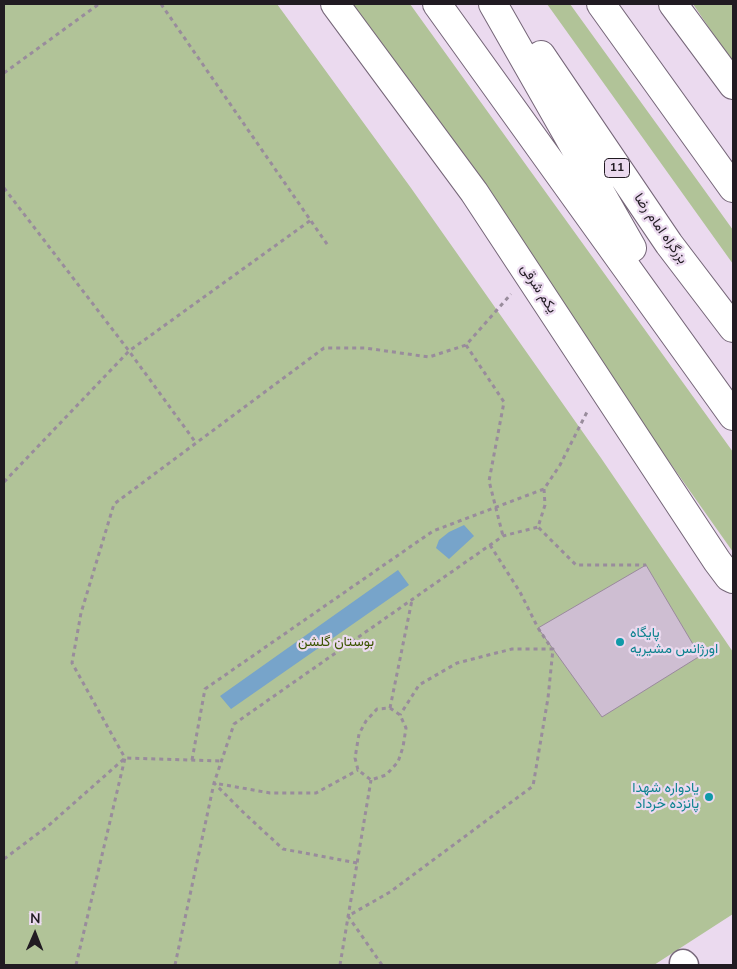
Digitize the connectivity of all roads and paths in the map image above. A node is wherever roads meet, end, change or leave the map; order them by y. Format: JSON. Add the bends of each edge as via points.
{"nodes":[{"id":1,"x":99,"y":4,"type":"edge"},
{"id":2,"x":161,"y":4,"type":"edge"},
{"id":3,"x":335,"y":4,"type":"edge"},
{"id":4,"x":437,"y":4,"type":"edge"},
{"id":5,"x":493,"y":4,"type":"edge"},
{"id":6,"x":506,"y":4,"type":"edge"},
{"id":7,"x":601,"y":4,"type":"edge"},
{"id":8,"x":673,"y":4,"type":"edge"},
{"id":9,"x":4,"y":73,"type":"edge"},
{"id":10,"x":733,"y":85,"type":"edge"},
{"id":11,"x":4,"y":188,"type":"edge"},
{"id":12,"x":733,"y":188,"type":"edge"},
{"id":13,"x":311,"y":220,"type":"junction"},
{"id":14,"x":329,"y":247,"type":"dead end"},
{"id":15,"x":528,"y":275,"type":"junction"},
{"id":16,"x":733,"y":328,"type":"edge"},
{"id":17,"x":466,"y":345,"type":"junction"},
{"id":18,"x":129,"y":352,"type":"junction"},
{"id":19,"x":702,"y":372,"type":"junction"},
{"id":20,"x":601,"y":385,"type":"junction"},
{"id":21,"x":733,"y":416,"type":"edge"},
{"id":22,"x":196,"y":443,"type":"junction"},
{"id":23,"x":4,"y":482,"type":"edge"},
{"id":24,"x":544,"y":489,"type":"junction"},
{"id":25,"x":496,"y":508,"type":"junction"},
{"id":26,"x":538,"y":527,"type":"junction"},
{"id":27,"x":503,"y":536,"type":"junction"},
{"id":28,"x":490,"y":545,"type":"junction"},
{"id":29,"x":646,"y":565,"type":"dead end"},
{"id":30,"x":732,"y":579,"type":"edge"},
{"id":31,"x":412,"y":600,"type":"junction"},
{"id":32,"x":553,"y":649,"type":"junction"},
{"id":33,"x":390,"y":708,"type":"junction"},
{"id":34,"x":400,"y":715,"type":"junction"},
{"id":35,"x":125,"y":758,"type":"junction"},
{"id":36,"x":192,"y":760,"type":"junction"},
{"id":37,"x":222,"y":761,"type":"junction"},
{"id":38,"x":358,"y":770,"type":"junction"},
{"id":39,"x":371,"y":780,"type":"junction"},
{"id":40,"x":214,"y":784,"type":"junction"},
{"id":41,"x":4,"y":859,"type":"edge"},
{"id":42,"x":357,"y":863,"type":"junction"},
{"id":43,"x":348,"y":916,"type":"junction"},
{"id":44,"x":76,"y":965,"type":"edge"},
{"id":45,"x":175,"y":965,"type":"edge"},
{"id":46,"x":340,"y":965,"type":"edge"},
{"id":47,"x":382,"y":965,"type":"edge"}],
"edges":[{"from":1,"to":9,"type":"path"},
{"from":2,"to":13,"type":"path"},
{"from":3,"to":15,"type":"main road","name":"یکم شرقی","via":[[474,192]]},
{"from":4,"to":19,"type":"main road"},
{"from":5,"to":19,"type":"main road"},
{"from":6,"to":16,"type":"main road","name":"بزرگراه امام رضا","number":"11","via":[[669,244]]},
{"from":7,"to":12,"type":"main road"},
{"from":8,"to":10,"type":"main road"},
{"from":11,"to":18,"type":"path"},
{"from":13,"to":14,"type":"path"},
{"from":13,"to":18,"type":"path"},
{"from":15,"to":17,"type":"path"},
{"from":15,"to":20,"type":"main road","name":"یکم شرقی"},
{"from":17,"to":22,"type":"path","via":[[429,357],[365,348],[324,348]]},
{"from":17,"to":25,"type":"path","via":[[504,402],[488,481]]},
{"from":18,"to":22,"type":"path"},
{"from":18,"to":23,"type":"path"},
{"from":19,"to":21,"type":"main road"},
{"from":20,"to":24,"type":"path"},
{"from":20,"to":30,"type":"main road","name":"یکم شرقی"},
{"from":22,"to":35,"type":"path","via":[[114,504],[81,613],[72,663]]},
{"from":24,"to":25,"type":"path"},
{"from":24,"to":26,"type":"path","via":[[545,505]]},
{"from":25,"to":27,"type":"path"},
{"from":25,"to":36,"type":"path","via":[[433,531],[205,688]]},
{"from":26,"to":27,"type":"path"},
{"from":26,"to":29,"type":"path","via":[[576,565]]},
{"from":27,"to":28,"type":"path"},
{"from":28,"to":31,"type":"path"},
{"from":28,"to":32,"type":"path"},
{"from":31,"to":33,"type":"path"},
{"from":31,"to":37,"type":"path","via":[[234,724]]},
{"from":32,"to":34,"type":"path","via":[[512,649],[457,663],[419,685]]},
{"from":32,"to":43,"type":"path","via":[[533,786],[390,892]]},
{"from":33,"to":34,"type":"path"},
{"from":33,"to":38,"type":"path","via":[[377,709],[359,734],[355,758]]},
{"from":34,"to":39,"type":"path","via":[[406,728],[398,762],[386,775]]},
{"from":35,"to":36,"type":"path"},
{"from":35,"to":41,"type":"path","via":[[48,826]]},
{"from":35,"to":44,"type":"path"},
{"from":36,"to":37,"type":"path"},
{"from":37,"to":40,"type":"path"},
{"from":38,"to":39,"type":"path"},
{"from":38,"to":40,"type":"path","via":[[316,793],[270,792]]},
{"from":39,"to":42,"type":"path"},
{"from":40,"to":42,"type":"path","via":[[283,849]]},
{"from":40,"to":45,"type":"path"},
{"from":42,"to":43,"type":"path"},
{"from":43,"to":46,"type":"path"},
{"from":43,"to":47,"type":"path"}]}
